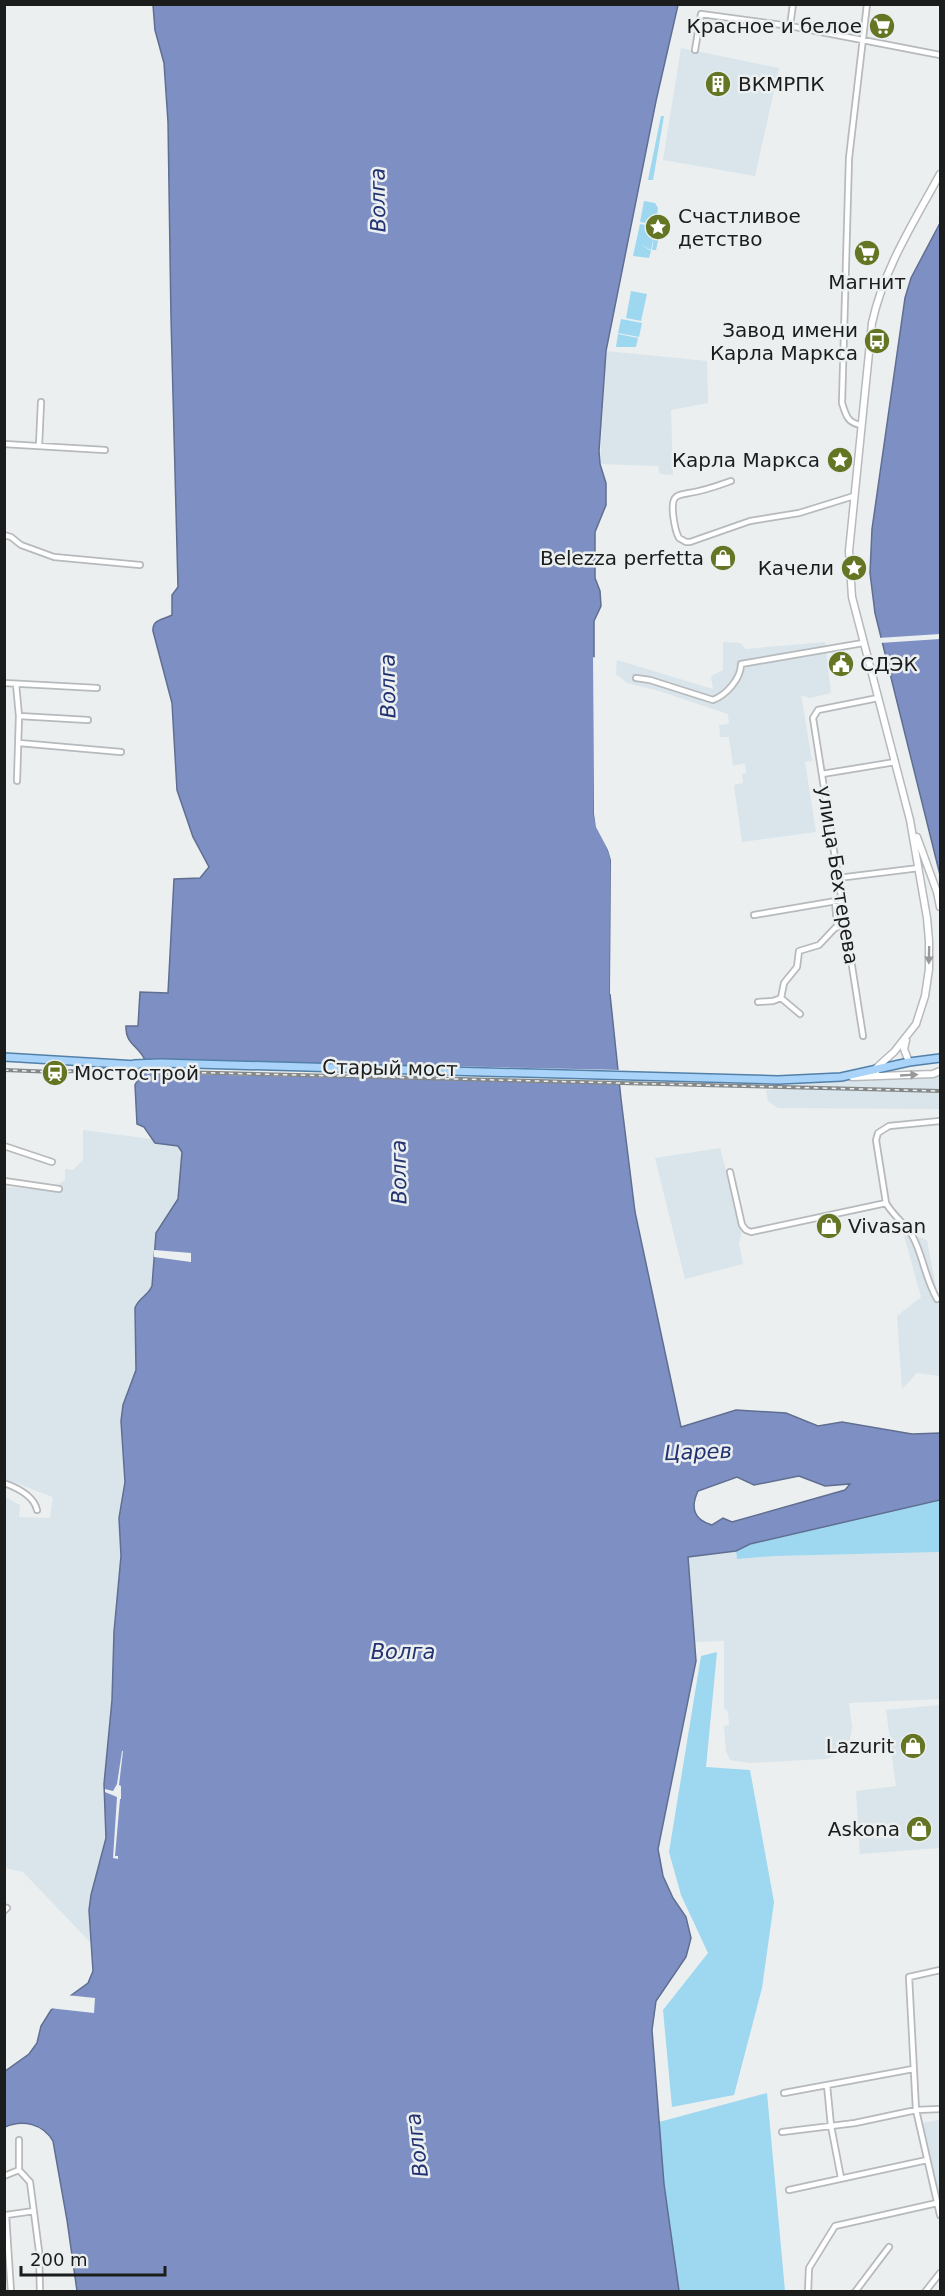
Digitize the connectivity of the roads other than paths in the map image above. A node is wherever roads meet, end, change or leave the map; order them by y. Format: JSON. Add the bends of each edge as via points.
{"nodes":[{"id":1,"x":793,"y":4,"type":"edge"},
{"id":2,"x":867,"y":4,"type":"edge"},
{"id":3,"x":790,"y":26,"type":"junction"},
{"id":4,"x":862,"y":40,"type":"junction"},
{"id":5,"x":694,"y":51,"type":"dead end"},
{"id":6,"x":940,"y":56,"type":"edge"},
{"id":7,"x":940,"y":174,"type":"edge"},
{"id":8,"x":41,"y":402,"type":"dead end"},
{"id":9,"x":861,"y":425,"type":"junction"},
{"id":10,"x":4,"y":444,"type":"edge"},
{"id":11,"x":39,"y":446,"type":"junction"},
{"id":12,"x":105,"y":450,"type":"dead end"},
{"id":13,"x":730,"y":481,"type":"dead end"},
{"id":14,"x":854,"y":496,"type":"junction"},
{"id":15,"x":4,"y":535,"type":"edge"},
{"id":16,"x":140,"y":565,"type":"dead end"},
{"id":17,"x":863,"y":643,"type":"junction"},
{"id":18,"x":636,"y":678,"type":"dead end"},
{"id":19,"x":4,"y":683,"type":"edge"},
{"id":20,"x":16,"y":684,"type":"junction"},
{"id":21,"x":98,"y":688,"type":"dead end"},
{"id":22,"x":878,"y":698,"type":"junction"},
{"id":23,"x":19,"y":716,"type":"junction"},
{"id":24,"x":88,"y":720,"type":"dead end"},
{"id":25,"x":19,"y":743,"type":"junction"},
{"id":26,"x":121,"y":752,"type":"dead end"},
{"id":27,"x":895,"y":762,"type":"junction"},
{"id":28,"x":822,"y":774,"type":"junction"},
{"id":29,"x":17,"y":781,"type":"dead end"},
{"id":30,"x":910,"y":820,"type":"junction"},
{"id":31,"x":919,"y":868,"type":"junction"},
{"id":32,"x":838,"y":878,"type":"junction"},
{"id":33,"x":842,"y":900,"type":"junction"},
{"id":34,"x":835,"y":901,"type":"junction"},
{"id":35,"x":940,"y":907,"type":"edge"},
{"id":36,"x":754,"y":915,"type":"dead end"},
{"id":37,"x":845,"y":925,"type":"junction"},
{"id":38,"x":837,"y":926,"type":"junction"},
{"id":39,"x":781,"y":998,"type":"junction"},
{"id":40,"x":758,"y":1002,"type":"dead end"},
{"id":41,"x":800,"y":1014,"type":"dead end"},
{"id":42,"x":863,"y":1036,"type":"dead end"},
{"id":43,"x":908,"y":1036,"type":"junction"},
{"id":44,"x":4,"y":1056,"type":"edge"},
{"id":45,"x":938,"y":1058,"type":"edge"},
{"id":46,"x":909,"y":1062,"type":"junction"},
{"id":47,"x":940,"y":1071,"type":"edge"},
{"id":48,"x":876,"y":1073,"type":"junction"},
{"id":49,"x":940,"y":1121,"type":"edge"},
{"id":50,"x":4,"y":1146,"type":"edge"},
{"id":51,"x":52,"y":1162,"type":"dead end"},
{"id":52,"x":730,"y":1172,"type":"dead end"},
{"id":53,"x":4,"y":1181,"type":"edge"},
{"id":54,"x":59,"y":1188,"type":"dead end"},
{"id":55,"x":886,"y":1203,"type":"junction"},
{"id":56,"x":938,"y":1299,"type":"dead end"},
{"id":57,"x":4,"y":1483,"type":"edge"},
{"id":58,"x":37,"y":1510,"type":"dead end"},
{"id":59,"x":940,"y":1970,"type":"edge"},
{"id":60,"x":914,"y":2069,"type":"junction"},
{"id":61,"x":827,"y":2085,"type":"junction"},
{"id":62,"x":784,"y":2093,"type":"dead end"},
{"id":63,"x":940,"y":2109,"type":"edge"},
{"id":64,"x":916,"y":2110,"type":"junction"},
{"id":65,"x":831,"y":2126,"type":"junction"},
{"id":66,"x":782,"y":2132,"type":"dead end"},
{"id":67,"x":19,"y":2140,"type":"dead end"},
{"id":68,"x":927,"y":2160,"type":"junction"},
{"id":69,"x":19,"y":2170,"type":"junction"},
{"id":70,"x":4,"y":2176,"type":"edge"},
{"id":71,"x":841,"y":2178,"type":"junction"},
{"id":72,"x":789,"y":2190,"type":"dead end"},
{"id":73,"x":937,"y":2203,"type":"junction"},
{"id":74,"x":34,"y":2211,"type":"junction"},
{"id":75,"x":940,"y":2215,"type":"edge"},
{"id":76,"x":889,"y":2247,"type":"dead end"},
{"id":77,"x":940,"y":2273,"type":"edge"},
{"id":78,"x":10,"y":2292,"type":"edge"},
{"id":79,"x":40,"y":2292,"type":"edge"},
{"id":80,"x":808,"y":2292,"type":"edge"},
{"id":81,"x":855,"y":2292,"type":"edge"},
{"id":82,"x":925,"y":2292,"type":"edge"}],
"edges":[{"from":1,"to":3,"type":"street"},
{"from":2,"to":4,"type":"street"},
{"from":3,"to":4,"type":"street"},
{"from":3,"to":5,"type":"street","via":[[701,14]]},
{"from":4,"to":6,"type":"street"},
{"from":4,"to":9,"type":"street","via":[[849,158],[842,403],[846,417]]},
{"from":7,"to":9,"type":"main road","via":[[879,294]]},
{"from":8,"to":11,"type":"street"},
{"from":9,"to":14,"type":"main road"},
{"from":10,"to":11,"type":"street"},
{"from":11,"to":12,"type":"street"},
{"from":13,"to":14,"type":"street","via":[[674,498],[679,538],[690,542],[750,521],[799,513]]},
{"from":14,"to":17,"type":"main road","via":[[850,575]]},
{"from":15,"to":16,"type":"street","via":[[54,558]]},
{"from":17,"to":18,"type":"street","via":[[741,664],[738,678],[720,698],[713,700]]},
{"from":17,"to":22,"type":"main road"},
{"from":19,"to":20,"type":"street"},
{"from":20,"to":21,"type":"street"},
{"from":20,"to":23,"type":"street"},
{"from":22,"to":27,"type":"main road"},
{"from":22,"to":28,"type":"street","name":"улица Бехтерева","via":[[818,710],[813,715]]},
{"from":23,"to":24,"type":"street"},
{"from":23,"to":25,"type":"street"},
{"from":25,"to":26,"type":"street"},
{"from":25,"to":29,"type":"street"},
{"from":27,"to":28,"type":"street"},
{"from":27,"to":30,"type":"main road"},
{"from":28,"to":32,"type":"street","name":"улица Бехтерева"},
{"from":30,"to":31,"type":"main road"},
{"from":30,"to":35,"type":"main road"},
{"from":31,"to":32,"type":"street"},
{"from":31,"to":43,"type":"main road","one_way":true,"via":[[927,918],[929,969],[921,1011]]},
{"from":32,"to":33,"type":"street","name":"улица Бехтерева"},
{"from":33,"to":34,"type":"street"},
{"from":33,"to":37,"type":"street","name":"улица Бехтерева"},
{"from":34,"to":36,"type":"street"},
{"from":34,"to":38,"type":"street"},
{"from":37,"to":38,"type":"street"},
{"from":37,"to":42,"type":"street","name":"улица Бехтерева"},
{"from":38,"to":39,"type":"street","via":[[819,945],[799,951],[797,967],[784,983]]},
{"from":39,"to":40,"type":"street"},
{"from":39,"to":41,"type":"street"},
{"from":43,"to":46,"type":"main road","via":[[904,1049]]},
{"from":43,"to":48,"type":"main road"},
{"from":44,"to":48,"type":"main road","name":"Старый мост","via":[[160,1067],[542,1076],[778,1080]]},
{"from":45,"to":46,"type":"main road","name":"Старый мост"},
{"from":46,"to":48,"type":"main road","name":"Старый мост"},
{"from":48,"to":47,"type":"main road","one_way":true},
{"from":49,"to":55,"type":"street","via":[[888,1126],[878,1133]]},
{"from":50,"to":51,"type":"street"},
{"from":52,"to":55,"type":"street","via":[[742,1225],[751,1232]]},
{"from":53,"to":54,"type":"street"},
{"from":55,"to":56,"type":"street","via":[[913,1237],[928,1283]]},
{"from":57,"to":58,"type":"street","via":[[34,1500]]},
{"from":59,"to":60,"type":"street","via":[[909,1977]]},
{"from":60,"to":61,"type":"street"},
{"from":60,"to":64,"type":"street"},
{"from":61,"to":62,"type":"street"},
{"from":61,"to":65,"type":"street"},
{"from":63,"to":64,"type":"street"},
{"from":64,"to":65,"type":"street"},
{"from":64,"to":68,"type":"street"},
{"from":65,"to":66,"type":"street"},
{"from":65,"to":71,"type":"street"},
{"from":67,"to":69,"type":"street"},
{"from":68,"to":71,"type":"street"},
{"from":68,"to":73,"type":"street"},
{"from":69,"to":70,"type":"street"},
{"from":69,"to":74,"type":"street","via":[[30,2182]]},
{"from":71,"to":72,"type":"street"},
{"from":73,"to":75,"type":"street"},
{"from":73,"to":80,"type":"street","via":[[833,2228],[809,2268]]},
{"from":74,"to":78,"type":"street","via":[[6,2215]]},
{"from":74,"to":79,"type":"street"},
{"from":76,"to":81,"type":"street"},
{"from":77,"to":82,"type":"street"}]}
